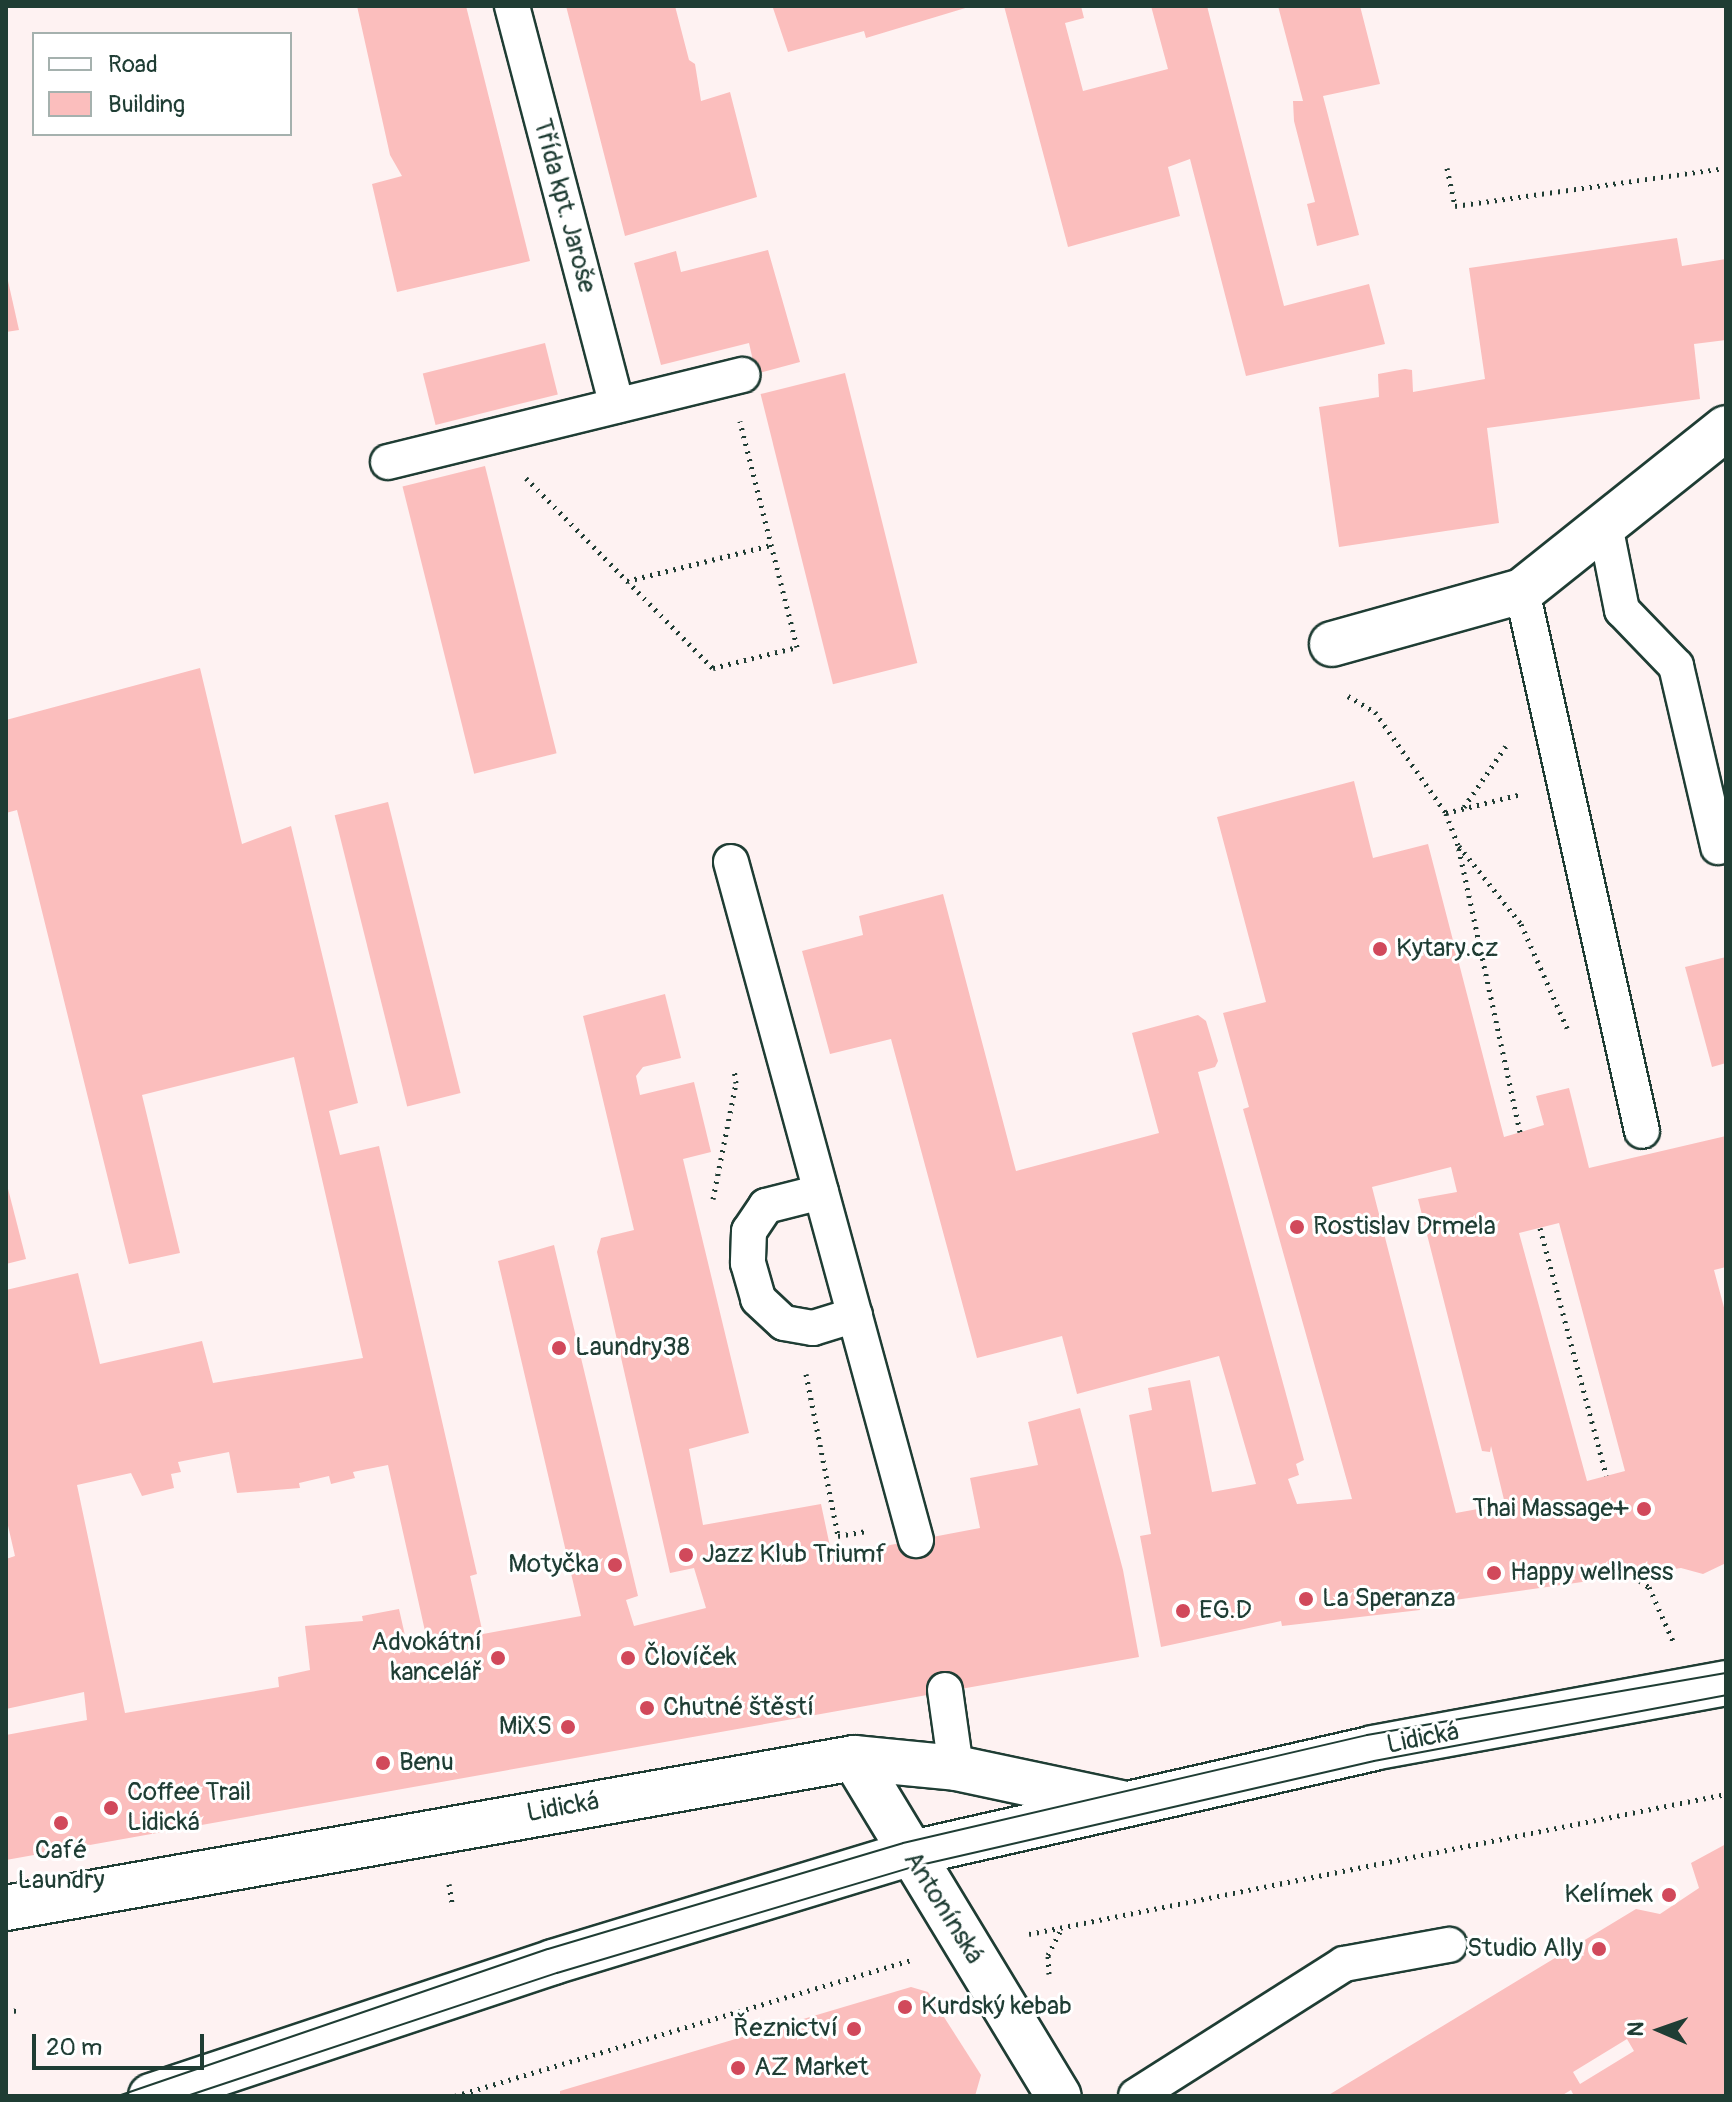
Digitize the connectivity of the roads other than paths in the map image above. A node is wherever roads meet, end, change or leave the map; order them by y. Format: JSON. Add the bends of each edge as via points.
{"nodes":[{"id":1,"x":512,"y":6,"type":"edge"},
{"id":2,"x":735,"y":376,"type":"road end"},
{"id":3,"x":617,"y":405,"type":"junction"},
{"id":4,"x":1726,"y":428,"type":"edge"},
{"id":5,"x":388,"y":462,"type":"dead end"},
{"id":6,"x":1605,"y":525,"type":"junction"},
{"id":7,"x":1522,"y":591,"type":"junction"},
{"id":8,"x":1332,"y":644,"type":"dead end"},
{"id":9,"x":1718,"y":847,"type":"dead end"},
{"id":10,"x":731,"y":862,"type":"dead end"},
{"id":11,"x":1642,"y":1131,"type":"dead end"},
{"id":12,"x":821,"y":1192,"type":"junction"},
{"id":13,"x":855,"y":1315,"type":"junction"},
{"id":14,"x":916,"y":1540,"type":"dead end"},
{"id":15,"x":1726,"y":1683,"type":"edge"},
{"id":16,"x":945,"y":1690,"type":"dead end"},
{"id":17,"x":854,"y":1758,"type":"junction"},
{"id":18,"x":956,"y":1768,"type":"junction"},
{"id":19,"x":1121,"y":1803,"type":"junction"},
{"id":20,"x":908,"y":1854,"type":"junction"},
{"id":21,"x":6,"y":1908,"type":"edge"},
{"id":22,"x":1449,"y":1945,"type":"dead end"},
{"id":23,"x":151,"y":2096,"type":"edge"},
{"id":24,"x":1059,"y":2096,"type":"edge"},
{"id":25,"x":1136,"y":2096,"type":"edge"}],
"edges":[{"from":1,"to":3,"type":"lane","name":"Třída kpt. Jaroše"},
{"from":2,"to":3,"type":"lane"},
{"from":3,"to":5,"type":"lane"},
{"from":4,"to":6,"type":"street"},
{"from":6,"to":7,"type":"street"},
{"from":6,"to":9,"type":"lane","via":[[1622,610],[1676,666]]},
{"from":7,"to":8,"type":"street"},
{"from":7,"to":11,"type":"lane"},
{"from":10,"to":12,"type":"lane"},
{"from":12,"to":13,"type":"lane"},
{"from":12,"to":13,"type":"lane","via":[[766,1206],[749,1231],[748,1263],[758,1299],[784,1323],[813,1328]]},
{"from":13,"to":14,"type":"lane"},
{"from":15,"to":19,"type":"street","name":"Lidická","via":[[1373,1748]]},
{"from":16,"to":18,"type":"lane"},
{"from":17,"to":18,"type":"street","name":"Lidická"},
{"from":17,"to":20,"type":"street","name":"Antonínská"},
{"from":17,"to":21,"type":"street","name":"Lidická"},
{"from":18,"to":19,"type":"street","name":"Lidická"},
{"from":19,"to":20,"type":"street","name":"Lidická"},
{"from":20,"to":23,"type":"street","name":"Lidická","via":[[553,1962]]},
{"from":20,"to":24,"type":"street","name":"Antonínská"},
{"from":22,"to":25,"type":"lane","via":[[1344,1964]]}]}
